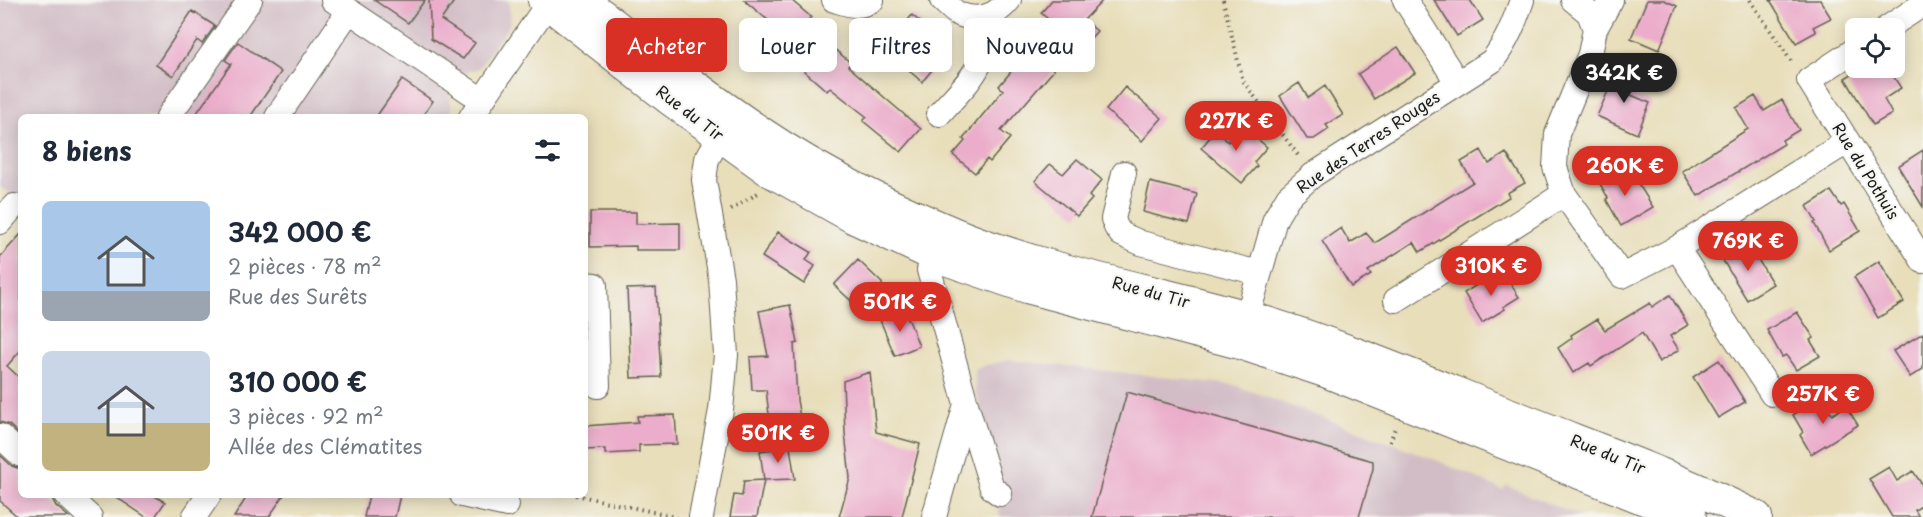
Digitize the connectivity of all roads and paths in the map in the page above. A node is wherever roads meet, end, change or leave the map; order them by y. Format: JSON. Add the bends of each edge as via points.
{"nodes":[{"id":1,"x":250,"y":0,"type":"edge"},
{"id":2,"x":582,"y":0,"type":"edge"},
{"id":3,"x":834,"y":0,"type":"edge"},
{"id":4,"x":872,"y":0,"type":"edge"},
{"id":5,"x":942,"y":0,"type":"edge"},
{"id":6,"x":1009,"y":0,"type":"edge"},
{"id":7,"x":1223,"y":0,"type":"edge"},
{"id":8,"x":1405,"y":0,"type":"edge"},
{"id":9,"x":1522,"y":0,"type":"edge"},
{"id":10,"x":1573,"y":0,"type":"edge"},
{"id":11,"x":1611,"y":0,"type":"edge"},
{"id":12,"x":1750,"y":0,"type":"edge"},
{"id":13,"x":549,"y":1,"type":"edge"},
{"id":14,"x":341,"y":5,"type":"edge"},
{"id":15,"x":1919,"y":7,"type":"dead end"},
{"id":16,"x":984,"y":18,"type":"joint"},
{"id":17,"x":1902,"y":18,"type":"edge"},
{"id":18,"x":1595,"y":29,"type":"junction"},
{"id":19,"x":1845,"y":56,"type":"edge"},
{"id":20,"x":975,"y":72,"type":"edge"},
{"id":21,"x":1809,"y":80,"type":"junction"},
{"id":22,"x":1457,"y":82,"type":"junction"},
{"id":23,"x":476,"y":108,"type":"edge"},
{"id":24,"x":170,"y":114,"type":"edge"},
{"id":25,"x":279,"y":114,"type":"edge"},
{"id":26,"x":939,"y":114,"type":"dead end"},
{"id":27,"x":726,"y":124,"type":"junction"},
{"id":28,"x":1847,"y":142,"type":"junction"},
{"id":29,"x":1124,"y":173,"type":"dead end"},
{"id":30,"x":1313,"y":176,"type":"junction"},
{"id":31,"x":763,"y":184,"type":"dead end"},
{"id":32,"x":1564,"y":194,"type":"junction"},
{"id":33,"x":710,"y":212,"type":"junction"},
{"id":34,"x":939,"y":242,"type":"junction"},
{"id":35,"x":1677,"y":248,"type":"junction"},
{"id":36,"x":1923,"y":261,"type":"edge"},
{"id":37,"x":1259,"y":273,"type":"junction"},
{"id":38,"x":588,"y":284,"type":"edge"},
{"id":39,"x":1396,"y":300,"type":"dead end"},
{"id":40,"x":1243,"y":330,"type":"junction"},
{"id":41,"x":598,"y":386,"type":"dead end"},
{"id":42,"x":1772,"y":394,"type":"dead end"},
{"id":43,"x":966,"y":404,"type":"junction"},
{"id":44,"x":1394,"y":430,"type":"dead end"},
{"id":45,"x":0,"y":436,"type":"edge"},
{"id":46,"x":1390,"y":442,"type":"dead end"},
{"id":47,"x":18,"y":452,"type":"edge"},
{"id":48,"x":1000,"y":494,"type":"dead end"},
{"id":49,"x":69,"y":498,"type":"edge"},
{"id":50,"x":207,"y":498,"type":"edge"},
{"id":51,"x":475,"y":498,"type":"edge"},
{"id":52,"x":588,"y":498,"type":"edge"},
{"id":53,"x":510,"y":506,"type":"edge"},
{"id":54,"x":1690,"y":516,"type":"edge"},
{"id":55,"x":90,"y":517,"type":"edge"},
{"id":56,"x":194,"y":517,"type":"edge"},
{"id":57,"x":676,"y":517,"type":"edge"},
{"id":58,"x":700,"y":517,"type":"edge"},
{"id":59,"x":934,"y":517,"type":"edge"},
{"id":60,"x":1756,"y":517,"type":"edge"}],
"edges":[{"from":1,"to":24,"type":"street"},
{"from":2,"to":27,"type":"main road","name":"Rue du Tir"},
{"from":3,"to":4,"type":"street","via":[[852,6]]},
{"from":5,"to":16,"type":"street","via":[[960,15]]},
{"from":6,"to":16,"type":"street"},
{"from":7,"to":30,"type":"path","via":[[1243,81]]},
{"from":8,"to":22,"type":"street"},
{"from":9,"to":22,"type":"street","name":"Rue des Terres Rouges","via":[[1498,54]]},
{"from":10,"to":18,"type":"street","via":[[1589,13]]},
{"from":11,"to":18,"type":"street"},
{"from":12,"to":21,"type":"path","via":[[1802,77]]},
{"from":13,"to":23,"type":"street"},
{"from":13,"to":27,"type":"main road","name":"Rue du Tir"},
{"from":14,"to":23,"type":"street"},
{"from":14,"to":25,"type":"street"},
{"from":15,"to":17,"type":"street"},
{"from":18,"to":32,"type":"street","via":[[1590,54],[1557,134],[1555,167]]},
{"from":19,"to":21,"type":"street"},
{"from":20,"to":26,"type":"street"},
{"from":21,"to":28,"type":"street","name":"Rue du Pothuis"},
{"from":22,"to":30,"type":"street","name":"Rue des Terres Rouges"},
{"from":27,"to":33,"type":"street","via":[[704,169]]},
{"from":27,"to":34,"type":"main road","name":"Rue du Tir","via":[[769,170],[802,190],[853,218]]},
{"from":28,"to":35,"type":"street"},
{"from":28,"to":36,"type":"street","name":"Rue du Pothuis"},
{"from":29,"to":37,"type":"street","via":[[1113,219],[1121,234],[1141,243]]},
{"from":30,"to":37,"type":"street","name":"Rue des Terres Rouges","via":[[1297,187],[1281,207]]},
{"from":31,"to":33,"type":"path","via":[[758,192],[731,210]]},
{"from":32,"to":35,"type":"street","via":[[1623,276]]},
{"from":32,"to":39,"type":"street"},
{"from":33,"to":58,"type":"street","via":[[721,279],[726,355],[722,410]]},
{"from":34,"to":40,"type":"main road","name":"Rue du Tir","via":[[1022,258]]},
{"from":34,"to":43,"type":"street","via":[[929,270]]},
{"from":35,"to":42,"type":"street"},
{"from":37,"to":40,"type":"street","name":"Rue des Terres Rouges"},
{"from":38,"to":41,"type":"street","via":[[595,285]]},
{"from":40,"to":54,"type":"main road","name":"Rue du Tir","via":[[1358,383]]},
{"from":40,"to":60,"type":"main road","name":"Rue du Tir","via":[[1344,349],[1625,460]]},
{"from":43,"to":48,"type":"street","via":[[992,488]]},
{"from":43,"to":59,"type":"street"},
{"from":44,"to":46,"type":"path"},
{"from":45,"to":47,"type":"street"},
{"from":49,"to":55,"type":"street"},
{"from":50,"to":56,"type":"street"},
{"from":51,"to":53,"type":"street"},
{"from":52,"to":57,"type":"path"}]}
